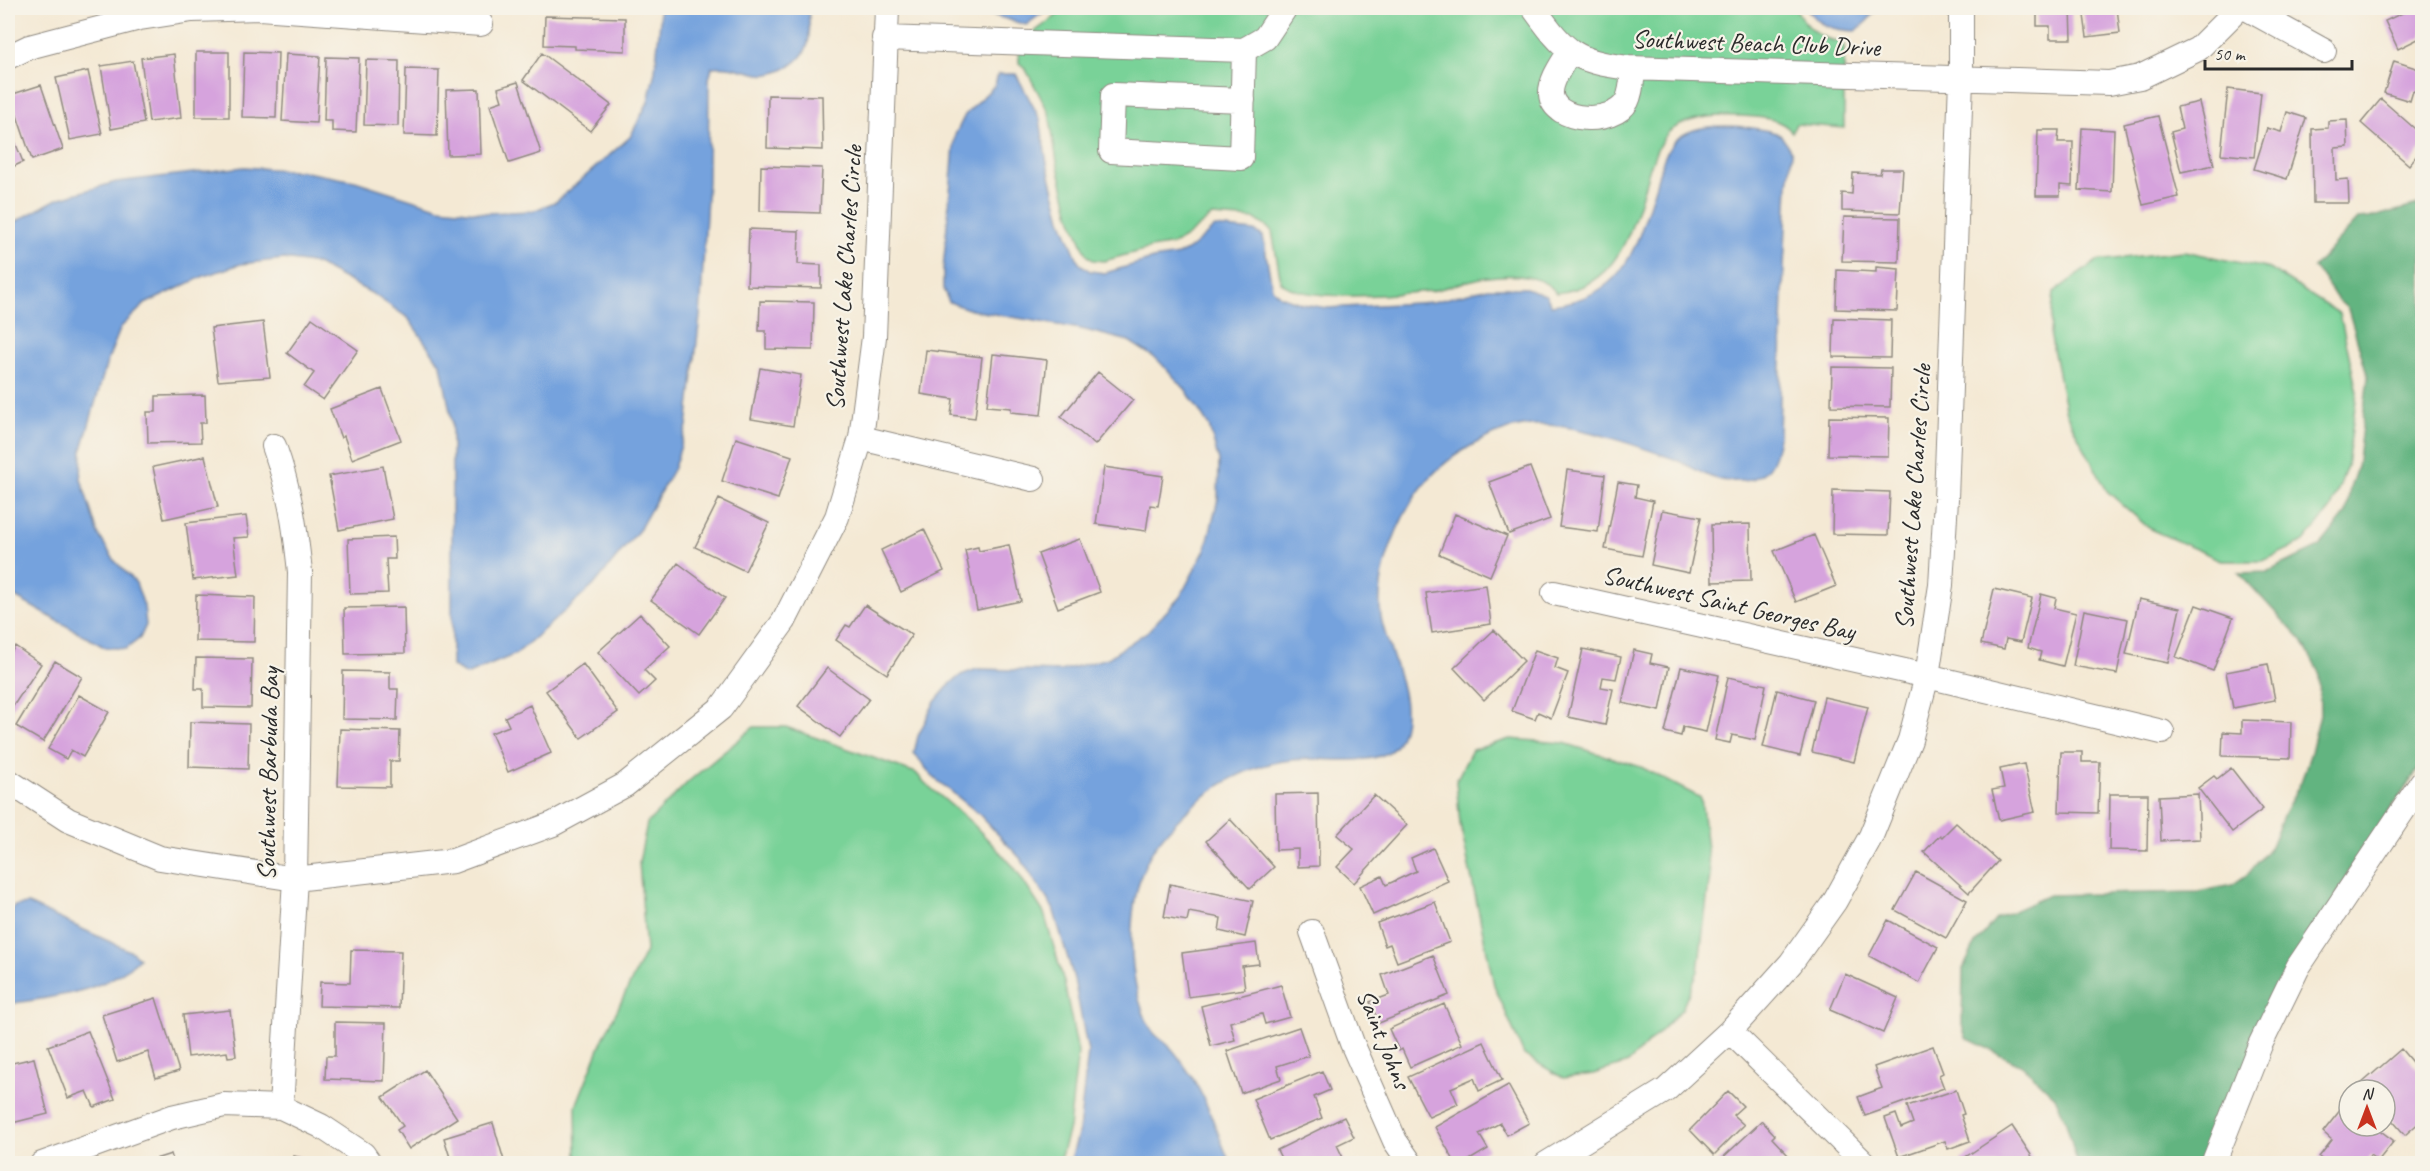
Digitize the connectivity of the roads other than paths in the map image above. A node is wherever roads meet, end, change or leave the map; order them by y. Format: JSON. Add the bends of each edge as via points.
{"nodes":[{"id":1,"x":260,"y":8,"type":"edge"},
{"id":2,"x":886,"y":8,"type":"edge"},
{"id":3,"x":1285,"y":8,"type":"edge"},
{"id":4,"x":1961,"y":8,"type":"edge"},
{"id":5,"x":2239,"y":8,"type":"edge"},
{"id":6,"x":2246,"y":8,"type":"edge"},
{"id":7,"x":1535,"y":10,"type":"dead end"},
{"id":8,"x":482,"y":24,"type":"dead end"},
{"id":9,"x":884,"y":38,"type":"junction"},
{"id":10,"x":1244,"y":50,"type":"junction"},
{"id":11,"x":1570,"y":51,"type":"junction"},
{"id":12,"x":2324,"y":51,"type":"dead end"},
{"id":13,"x":8,"y":57,"type":"edge"},
{"id":14,"x":1633,"y":69,"type":"junction"},
{"id":15,"x":1961,"y":79,"type":"junction"},
{"id":16,"x":1243,"y":100,"type":"junction"},
{"id":17,"x":861,"y":438,"type":"junction"},
{"id":18,"x":274,"y":446,"type":"dead end"},
{"id":19,"x":1033,"y":479,"type":"dead end"},
{"id":20,"x":1554,"y":593,"type":"dead end"},
{"id":21,"x":1927,"y":676,"type":"junction"},
{"id":22,"x":2162,"y":732,"type":"dead end"},
{"id":23,"x":8,"y":781,"type":"edge"},
{"id":24,"x":2422,"y":782,"type":"edge"},
{"id":25,"x":295,"y":879,"type":"junction"},
{"id":26,"x":1312,"y":932,"type":"dead end"},
{"id":27,"x":1731,"y":1030,"type":"junction"},
{"id":28,"x":281,"y":1107,"type":"junction"},
{"id":29,"x":42,"y":1164,"type":"edge"},
{"id":30,"x":370,"y":1164,"type":"edge"},
{"id":31,"x":1412,"y":1164,"type":"edge"},
{"id":32,"x":1546,"y":1164,"type":"edge"},
{"id":33,"x":1865,"y":1164,"type":"edge"},
{"id":34,"x":2214,"y":1164,"type":"edge"}],
"edges":[{"from":1,"to":8,"type":"street"},
{"from":1,"to":13,"type":"street","via":[[192,10],[140,18],[29,47]]},
{"from":2,"to":9,"type":"street","name":"Southwest Lake Charles Circle"},
{"from":3,"to":10,"type":"street","via":[[1265,38]]},
{"from":4,"to":15,"type":"street","name":"Southwest Lake Charles Circle"},
{"from":5,"to":15,"type":"street","name":"Southwest Beach Club Drive","via":[[2198,49],[2140,77],[2109,83]]},
{"from":6,"to":12,"type":"street"},
{"from":7,"to":11,"type":"street","name":"Southwest Beach Club Drive","via":[[1554,37]]},
{"from":9,"to":10,"type":"street"},
{"from":9,"to":17,"type":"street","name":"Southwest Lake Charles Circle","via":[[874,337]]},
{"from":10,"to":16,"type":"street"},
{"from":11,"to":14,"type":"street","name":"Southwest Beach Club Drive","via":[[1603,65]]},
{"from":11,"to":14,"type":"street","via":[[1551,89],[1556,107],[1568,114],[1588,118],[1614,114],[1627,102]]},
{"from":14,"to":15,"type":"street","name":"Southwest Beach Club Drive"},
{"from":15,"to":21,"type":"street","name":"Southwest Lake Charles Circle","via":[[1946,499],[1941,585]]},
{"from":16,"to":16,"type":"street","via":[[1241,158],[1111,151],[1113,95]]},
{"from":17,"to":19,"type":"street"},
{"from":17,"to":25,"type":"street","name":"Southwest Lake Charles Circle","via":[[837,518],[784,621],[721,708],[625,785],[553,824],[453,861]]},
{"from":18,"to":25,"type":"street","name":"Southwest Barbuda Bay","via":[[288,485],[300,572]]},
{"from":20,"to":21,"type":"street","name":"Southwest Saint Georges Bay"},
{"from":21,"to":22,"type":"street","name":"Southwest Saint Georges Bay"},
{"from":21,"to":27,"type":"street","name":"Southwest Lake Charles Circle","via":[[1910,740],[1871,836],[1835,901],[1791,963]]},
{"from":23,"to":25,"type":"street","name":"Southwest Lake Charles Circle","via":[[68,820],[160,858]]},
{"from":24,"to":34,"type":"street","via":[[2298,967],[2260,1045]]},
{"from":25,"to":28,"type":"street","name":"Southwest Barbuda Bay"},
{"from":26,"to":31,"type":"street","name":"Saint Johns","via":[[1352,1043],[1395,1141]]},
{"from":27,"to":32,"type":"street","name":"Southwest Lake Charles Circle","via":[[1666,1090]]},
{"from":27,"to":33,"type":"street"},
{"from":28,"to":29,"type":"street","via":[[224,1105],[172,1117]]},
{"from":28,"to":30,"type":"street","via":[[321,1126],[363,1154]]}]}
